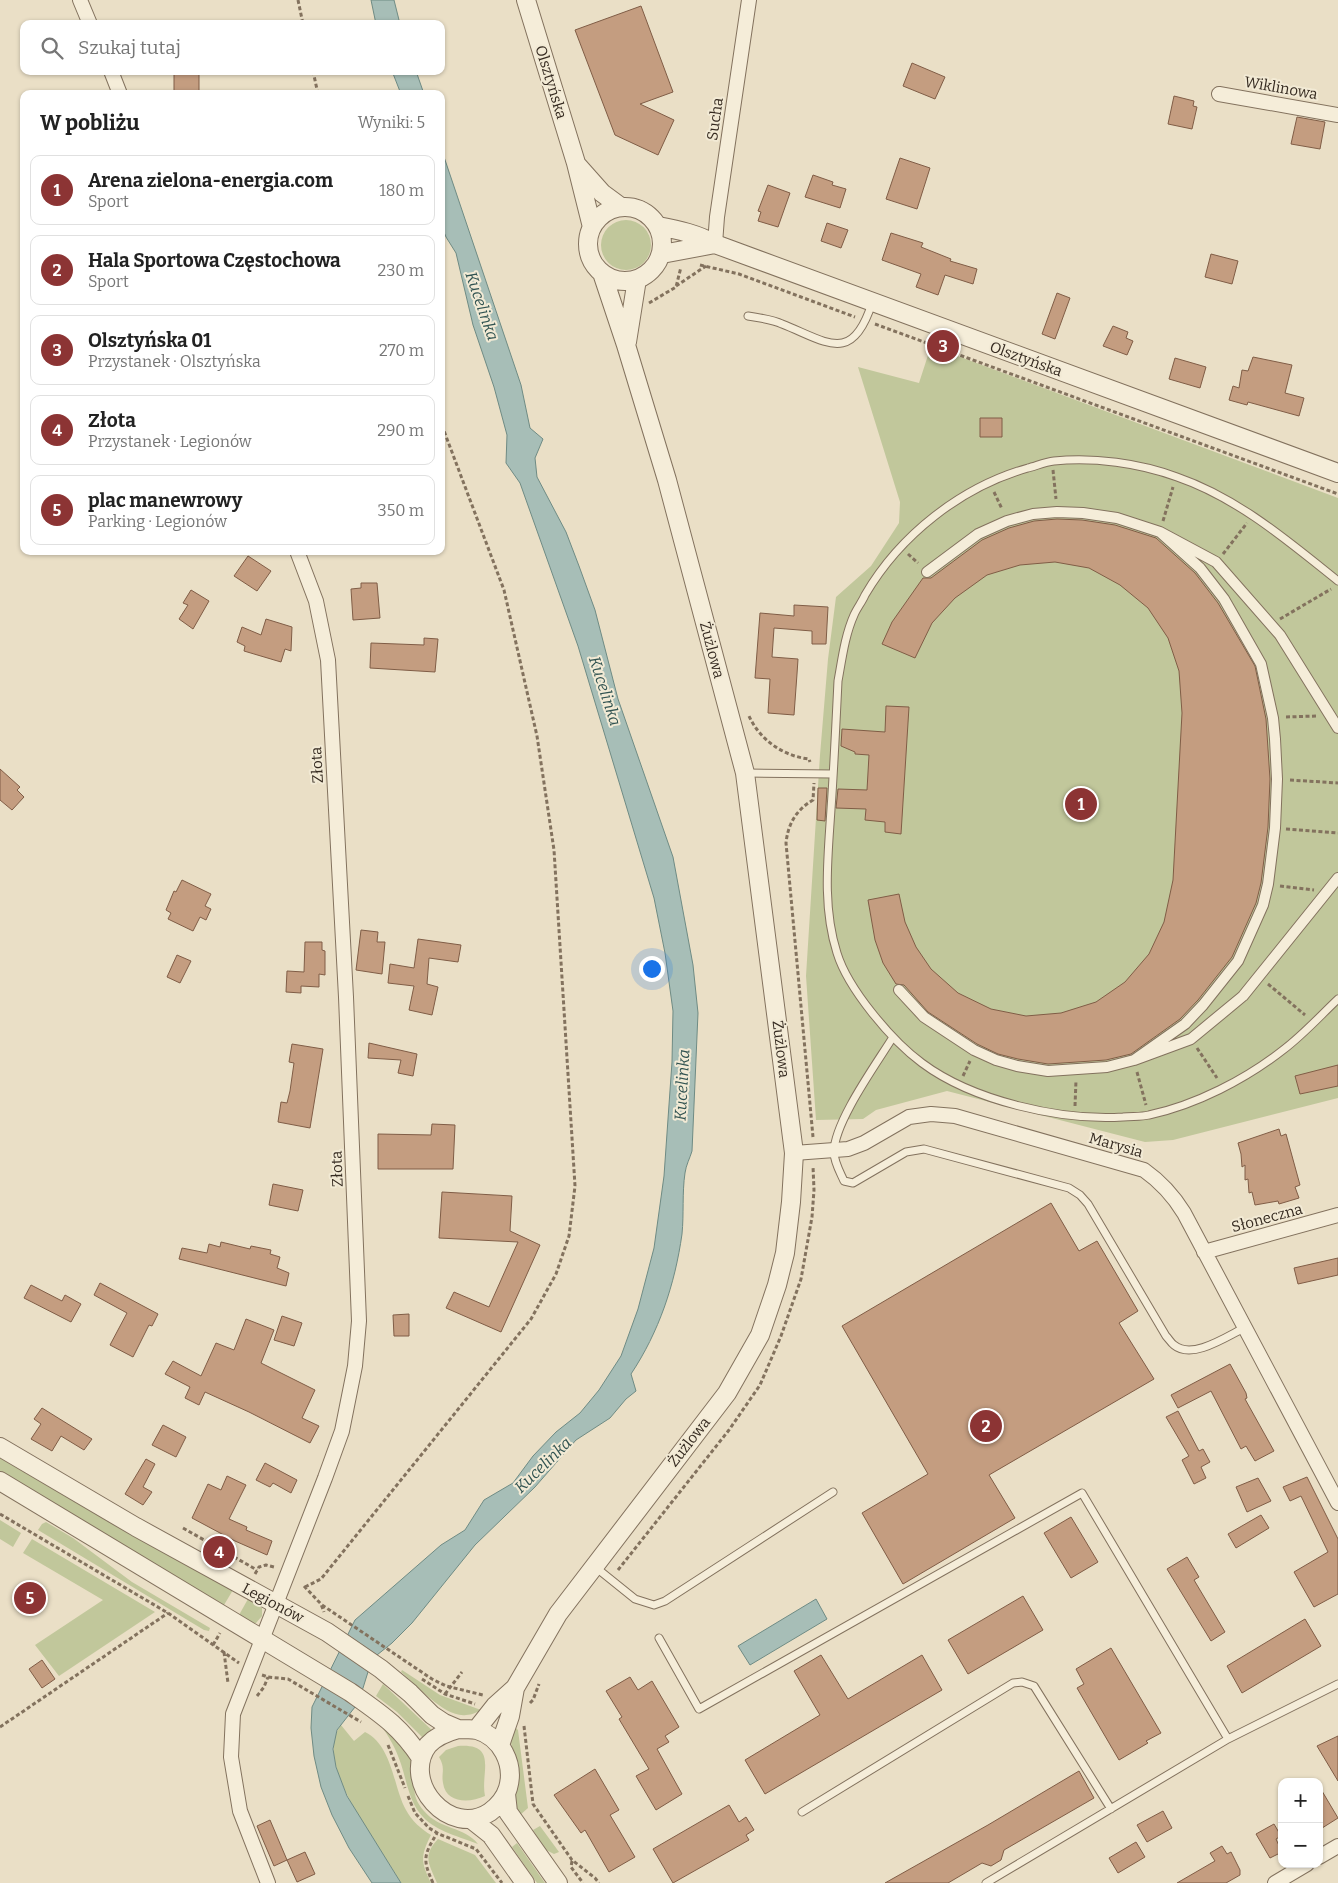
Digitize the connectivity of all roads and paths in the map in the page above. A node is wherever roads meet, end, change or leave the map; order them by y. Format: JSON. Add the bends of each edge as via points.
{"nodes":[{"id":1,"x":80,"y":0,"type":"edge"},
{"id":2,"x":298,"y":0,"type":"edge"},
{"id":3,"x":526,"y":0,"type":"edge"},
{"id":4,"x":749,"y":0,"type":"edge"},
{"id":5,"x":88,"y":20,"type":"edge"},
{"id":6,"x":302,"y":20,"type":"edge"},
{"id":7,"x":112,"y":75,"type":"edge"},
{"id":8,"x":314,"y":75,"type":"edge"},
{"id":9,"x":118,"y":90,"type":"edge"},
{"id":10,"x":317,"y":90,"type":"edge"},
{"id":11,"x":1219,"y":94,"type":"dead end"},
{"id":12,"x":1338,"y":114,"type":"edge"},
{"id":13,"x":576,"y":163,"type":"junction"},
{"id":14,"x":626,"y":203,"type":"junction"},
{"id":15,"x":659,"y":221,"type":"junction"},
{"id":16,"x":592,"y":227,"type":"junction"},
{"id":17,"x":716,"y":244,"type":"junction"},
{"id":18,"x":662,"y":254,"type":"junction"},
{"id":19,"x":682,"y":262,"type":"dead end"},
{"id":20,"x":692,"y":263,"type":"dead end"},
{"id":21,"x":707,"y":266,"type":"junction"},
{"id":22,"x":602,"y":273,"type":"junction"},
{"id":23,"x":637,"y":280,"type":"junction"},
{"id":24,"x":676,"y":287,"type":"junction"},
{"id":25,"x":872,"y":302,"type":"junction"},
{"id":26,"x":648,"y":304,"type":"dead end"},
{"id":27,"x":748,"y":316,"type":"dead end"},
{"id":28,"x":866,"y":320,"type":"junction"},
{"id":29,"x":626,"y":345,"type":"junction"},
{"id":30,"x":445,"y":434,"type":"edge"},
{"id":31,"x":1052,"y":461,"type":"junction"},
{"id":32,"x":1338,"y":472,"type":"edge"},
{"id":33,"x":1176,"y":477,"type":"junction"},
{"id":34,"x":989,"y":483,"type":"junction"},
{"id":35,"x":1338,"y":494,"type":"edge"},
{"id":36,"x":1057,"y":512,"type":"junction"},
{"id":37,"x":1254,"y":515,"type":"junction"},
{"id":38,"x":1007,"y":521,"type":"junction"},
{"id":39,"x":1160,"y":532,"type":"junction"},
{"id":40,"x":901,"y":546,"type":"junction"},
{"id":41,"x":299,"y":555,"type":"edge"},
{"id":42,"x":1216,"y":562,"type":"junction"},
{"id":43,"x":927,"y":572,"type":"joint"},
{"id":44,"x":1338,"y":582,"type":"edge"},
{"id":45,"x":1271,"y":624,"type":"junction"},
{"id":46,"x":747,"y":712,"type":"dead end"},
{"id":47,"x":1330,"y":716,"type":"junction"},
{"id":48,"x":1273,"y":718,"type":"junction"},
{"id":49,"x":1338,"y":728,"type":"edge"},
{"id":50,"x":814,"y":772,"type":"junction"},
{"id":51,"x":745,"y":774,"type":"junction"},
{"id":52,"x":833,"y":774,"type":"junction"},
{"id":53,"x":1277,"y":779,"type":"junction"},
{"id":54,"x":1338,"y":783,"type":"edge"},
{"id":55,"x":1275,"y":828,"type":"junction"},
{"id":56,"x":1338,"y":833,"type":"edge"},
{"id":57,"x":1338,"y":878,"type":"edge"},
{"id":58,"x":1268,"y":884,"type":"junction"},
{"id":59,"x":1327,"y":892,"type":"junction"},
{"id":60,"x":1260,"y":977,"type":"junction"},
{"id":61,"x":899,"y":990,"type":"dead end"},
{"id":62,"x":1338,"y":999,"type":"edge"},
{"id":63,"x":1313,"y":1022,"type":"junction"},
{"id":64,"x":893,"y":1037,"type":"junction"},
{"id":65,"x":1190,"y":1039,"type":"junction"},
{"id":66,"x":974,"y":1050,"type":"junction"},
{"id":67,"x":1134,"y":1060,"type":"junction"},
{"id":68,"x":1077,"y":1069,"type":"junction"},
{"id":69,"x":959,"y":1085,"type":"junction"},
{"id":70,"x":1225,"y":1088,"type":"junction"},
{"id":71,"x":1149,"y":1115,"type":"junction"},
{"id":72,"x":1074,"y":1117,"type":"junction"},
{"id":73,"x":834,"y":1150,"type":"junction"},
{"id":74,"x":813,"y":1151,"type":"junction"},
{"id":75,"x":794,"y":1153,"type":"junction"},
{"id":76,"x":1338,"y":1216,"type":"edge"},
{"id":77,"x":1204,"y":1252,"type":"junction"},
{"id":78,"x":1244,"y":1328,"type":"junction"},
{"id":79,"x":0,"y":1447,"type":"edge"},
{"id":80,"x":0,"y":1481,"type":"edge"},
{"id":81,"x":833,"y":1492,"type":"dead end"},
{"id":82,"x":1338,"y":1503,"type":"edge"},
{"id":83,"x":0,"y":1514,"type":"edge"},
{"id":84,"x":183,"y":1528,"type":"dead end"},
{"id":85,"x":594,"y":1566,"type":"junction"},
{"id":86,"x":282,"y":1568,"type":"dead end"},
{"id":87,"x":257,"y":1570,"type":"junction"},
{"id":88,"x":616,"y":1573,"type":"dead end"},
{"id":89,"x":254,"y":1574,"type":"dead end"},
{"id":90,"x":300,"y":1582,"type":"dead end"},
{"id":91,"x":305,"y":1587,"type":"junction"},
{"id":92,"x":276,"y":1605,"type":"junction"},
{"id":93,"x":168,"y":1613,"type":"junction"},
{"id":94,"x":220,"y":1633,"type":"dead end"},
{"id":95,"x":659,"y":1638,"type":"dead end"},
{"id":96,"x":262,"y":1639,"type":"junction"},
{"id":97,"x":213,"y":1645,"type":"junction"},
{"id":98,"x":240,"y":1664,"type":"dead end"},
{"id":99,"x":462,"y":1672,"type":"dead end"},
{"id":100,"x":264,"y":1676,"type":"dead end"},
{"id":101,"x":422,"y":1679,"type":"dead end"},
{"id":102,"x":1338,"y":1684,"type":"edge"},
{"id":103,"x":451,"y":1687,"type":"junction"},
{"id":104,"x":515,"y":1688,"type":"junction"},
{"id":105,"x":445,"y":1694,"type":"junction"},
{"id":106,"x":486,"y":1702,"type":"dead end"},
{"id":107,"x":480,"y":1705,"type":"dead end"},
{"id":108,"x":524,"y":1723,"type":"dead end"},
{"id":109,"x":366,"y":1725,"type":"dead end"},
{"id":110,"x":0,"y":1726,"type":"edge"},
{"id":111,"x":458,"y":1729,"type":"junction"},
{"id":112,"x":476,"y":1730,"type":"junction"},
{"id":113,"x":1228,"y":1739,"type":"junction"},
{"id":114,"x":500,"y":1745,"type":"junction"},
{"id":115,"x":421,"y":1758,"type":"junction"},
{"id":116,"x":506,"y":1794,"type":"junction"},
{"id":117,"x":1111,"y":1809,"type":"junction"},
{"id":118,"x":802,"y":1812,"type":"dead end"},
{"id":119,"x":472,"y":1820,"type":"junction"},
{"id":120,"x":436,"y":1833,"type":"dead end"},
{"id":121,"x":1338,"y":1846,"type":"edge"},
{"id":122,"x":482,"y":1855,"type":"dead end"},
{"id":123,"x":1323,"y":1855,"type":"edge"},
{"id":124,"x":572,"y":1860,"type":"junction"},
{"id":125,"x":1300,"y":1868,"type":"edge"},
{"id":126,"x":268,"y":1883,"type":"edge"},
{"id":127,"x":434,"y":1883,"type":"edge"},
{"id":128,"x":502,"y":1883,"type":"edge"},
{"id":129,"x":525,"y":1883,"type":"edge"},
{"id":130,"x":558,"y":1883,"type":"edge"},
{"id":131,"x":583,"y":1883,"type":"edge"},
{"id":132,"x":599,"y":1883,"type":"edge"},
{"id":133,"x":986,"y":1883,"type":"edge"},
{"id":134,"x":1275,"y":1883,"type":"edge"}],
"edges":[{"from":1,"to":5,"type":"street"},
{"from":2,"to":6,"type":"path"},
{"from":3,"to":13,"type":"street","name":"Olsztyńska"},
{"from":4,"to":17,"type":"street","name":"Sucha","via":[[717,217]]},
{"from":7,"to":9,"type":"street"},
{"from":8,"to":10,"type":"path"},
{"from":11,"to":12,"type":"street","name":"Wiklinowa"},
{"from":13,"to":14,"type":"street","name":"Olsztyńska","via":[[602,193]]},
{"from":13,"to":16,"type":"street","name":"Olsztyńska"},
{"from":14,"to":15,"type":"street"},
{"from":14,"to":15,"type":"path","via":[[644,203]]},
{"from":14,"to":16,"type":"street","via":[[599,217]]},
{"from":15,"to":17,"type":"street","name":"Olsztyńska"},
{"from":15,"to":18,"type":"street"},
{"from":16,"to":22,"type":"street","via":[[589,252],[593,264]]},
{"from":17,"to":18,"type":"street"},
{"from":17,"to":25,"type":"street","name":"Olsztyńska"},
{"from":18,"to":23,"type":"street","via":[[657,265]]},
{"from":19,"to":24,"type":"path"},
{"from":20,"to":21,"type":"path"},
{"from":21,"to":24,"type":"path"},
{"from":21,"to":28,"type":"path","via":[[739,274]]},
{"from":22,"to":23,"type":"street","via":[[625,282]]},
{"from":22,"to":29,"type":"street","name":"Żużlowa"},
{"from":23,"to":29,"type":"street","name":"Żużlowa"},
{"from":24,"to":26,"type":"path"},
{"from":25,"to":28,"type":"lane"},
{"from":25,"to":32,"type":"street","name":"Olsztyńska"},
{"from":27,"to":28,"type":"lane","via":[[780,322],[830,344],[844,343]]},
{"from":28,"to":35,"type":"path"},
{"from":29,"to":51,"type":"street","name":"Żużlowa","via":[[667,480]]},
{"from":30,"to":91,"type":"path","via":[[504,590],[537,736],[554,850],[575,1186],[566,1244],[556,1274],[531,1319],[321,1579]]},
{"from":31,"to":33,"type":"lane","via":[[1135,466]]},
{"from":31,"to":34,"type":"lane"},
{"from":31,"to":36,"type":"path"},
{"from":33,"to":37,"type":"lane","via":[[1219,495]]},
{"from":33,"to":39,"type":"path"},
{"from":34,"to":38,"type":"path"},
{"from":34,"to":40,"type":"lane","via":[[945,508]]},
{"from":36,"to":38,"type":"street"},
{"from":36,"to":39,"type":"street","via":[[1117,518]]},
{"from":37,"to":42,"type":"path"},
{"from":37,"to":44,"type":"lane"},
{"from":38,"to":43,"type":"street","via":[[978,534]]},
{"from":39,"to":42,"type":"street"},
{"from":39,"to":48,"type":"street","via":[[1200,568],[1224,599],[1261,664]]},
{"from":40,"to":43,"type":"path"},
{"from":40,"to":52,"type":"lane","via":[[875,578],[854,615],[838,681]]},
{"from":41,"to":92,"type":"street","name":"Złota","via":[[316,601],[328,660],[359,1321],[355,1366],[342,1432]]},
{"from":42,"to":45,"type":"street"},
{"from":44,"to":45,"type":"path"},
{"from":45,"to":47,"type":"street"},
{"from":46,"to":50,"type":"path","via":[[760,733],[776,747],[798,758],[809,759]]},
{"from":47,"to":48,"type":"path"},
{"from":47,"to":49,"type":"street"},
{"from":48,"to":53,"type":"street"},
{"from":50,"to":51,"type":"lane"},
{"from":50,"to":52,"type":"lane"},
{"from":50,"to":74,"type":"path","via":[[813,800],[791,822],[786,844],[814,1133]]},
{"from":51,"to":75,"type":"street","name":"Żużlowa"},
{"from":52,"to":64,"type":"lane","via":[[827,884],[829,921],[837,955],[851,983]]},
{"from":53,"to":54,"type":"path"},
{"from":53,"to":55,"type":"street"},
{"from":55,"to":56,"type":"path"},
{"from":55,"to":58,"type":"street"},
{"from":57,"to":59,"type":"street"},
{"from":58,"to":59,"type":"path"},
{"from":58,"to":67,"type":"street","via":[[1263,905],[1238,961],[1185,1024]]},
{"from":59,"to":60,"type":"street"},
{"from":60,"to":63,"type":"path"},
{"from":60,"to":65,"type":"street","via":[[1243,996]]},
{"from":61,"to":66,"type":"street","via":[[924,1017]]},
{"from":62,"to":63,"type":"lane"},
{"from":63,"to":70,"type":"lane","via":[[1284,1049]]},
{"from":64,"to":69,"type":"lane","via":[[922,1063]]},
{"from":64,"to":73,"type":"lane","via":[[845,1114]]},
{"from":65,"to":67,"type":"street"},
{"from":65,"to":70,"type":"path"},
{"from":66,"to":68,"type":"street","via":[[1017,1066],[1048,1071]]},
{"from":66,"to":69,"type":"path"},
{"from":67,"to":68,"type":"street","via":[[1107,1067]]},
{"from":67,"to":71,"type":"path"},
{"from":68,"to":72,"type":"path"},
{"from":69,"to":72,"type":"lane","via":[[1037,1110]]},
{"from":70,"to":71,"type":"lane"},
{"from":71,"to":72,"type":"lane"},
{"from":73,"to":74,"type":"street","name":"Marysia"},
{"from":73,"to":77,"type":"street","name":"Marysia","via":[[864,1143],[909,1117],[931,1114],[955,1116],[1144,1170],[1172,1194]]},
{"from":73,"to":78,"type":"lane","via":[[844,1181],[849,1184],[906,1152],[924,1149],[1069,1188],[1088,1204],[1174,1346],[1186,1351],[1196,1350]]},
{"from":74,"to":75,"type":"street","name":"Marysia"},
{"from":74,"to":88,"type":"path","via":[[812,1217],[800,1279],[760,1385],[729,1430]]},
{"from":75,"to":85,"type":"street","name":"Żużlowa","via":[[785,1252],[760,1335],[727,1393]]},
{"from":76,"to":77,"type":"street","name":"Słoneczna"},
{"from":77,"to":78,"type":"street","name":"Marysia"},
{"from":78,"to":82,"type":"street","name":"Marysia"},
{"from":79,"to":92,"type":"street","name":"Legionów"},
{"from":80,"to":96,"type":"street"},
{"from":81,"to":85,"type":"lane","via":[[654,1605],[635,1599]]},
{"from":83,"to":93,"type":"path"},
{"from":84,"to":87,"type":"path"},
{"from":85,"to":104,"type":"street","name":"Żużlowa","via":[[558,1614]]},
{"from":86,"to":87,"type":"path","via":[[266,1565]]},
{"from":87,"to":89,"type":"path"},
{"from":90,"to":91,"type":"path"},
{"from":91,"to":103,"type":"path","via":[[321,1604],[432,1680]]},
{"from":92,"to":96,"type":"street","name":"Złota"},
{"from":92,"to":111,"type":"street","name":"Legionów","via":[[327,1632],[381,1669],[432,1715]]},
{"from":93,"to":97,"type":"path"},
{"from":93,"to":110,"type":"path"},
{"from":94,"to":97,"type":"path"},
{"from":95,"to":113,"type":"lane","via":[[699,1709],[1082,1493]]},
{"from":96,"to":115,"type":"street","via":[[391,1721]]},
{"from":96,"to":126,"type":"street","name":"Złota","via":[[233,1714],[232,1757],[240,1811]]},
{"from":97,"to":98,"type":"path"},
{"from":99,"to":103,"type":"path"},
{"from":100,"to":109,"type":"path","via":[[288,1679]]},
{"from":101,"to":105,"type":"path"},
{"from":102,"to":113,"type":"lane"},
{"from":103,"to":105,"type":"path"},
{"from":103,"to":106,"type":"path","via":[[486,1696]]},
{"from":104,"to":112,"type":"street","name":"Żużlowa"},
{"from":104,"to":114,"type":"street","name":"Żużlowa"},
{"from":105,"to":107,"type":"path"},
{"from":108,"to":124,"type":"path","via":[[534,1804]]},
{"from":111,"to":112,"type":"street"},
{"from":111,"to":115,"type":"street","via":[[442,1734],[428,1745]]},
{"from":112,"to":114,"type":"street"},
{"from":113,"to":117,"type":"lane"},
{"from":114,"to":116,"type":"street","via":[[510,1769]]},
{"from":115,"to":119,"type":"street","via":[[421,1778],[425,1792],[434,1804],[444,1813]]},
{"from":116,"to":119,"type":"street","via":[[496,1807]]},
{"from":116,"to":130,"type":"street","via":[[508,1812]]},
{"from":117,"to":118,"type":"lane","via":[[1034,1686],[1022,1682],[1013,1683]]},
{"from":117,"to":133,"type":"lane"},
{"from":119,"to":129,"type":"street","via":[[491,1835]]},
{"from":120,"to":127,"type":"path","via":[[425,1854]]},
{"from":121,"to":123,"type":"street"},
{"from":122,"to":128,"type":"path"},
{"from":124,"to":131,"type":"path","via":[[571,1867]]},
{"from":124,"to":132,"type":"path"},
{"from":125,"to":134,"type":"street"}]}
